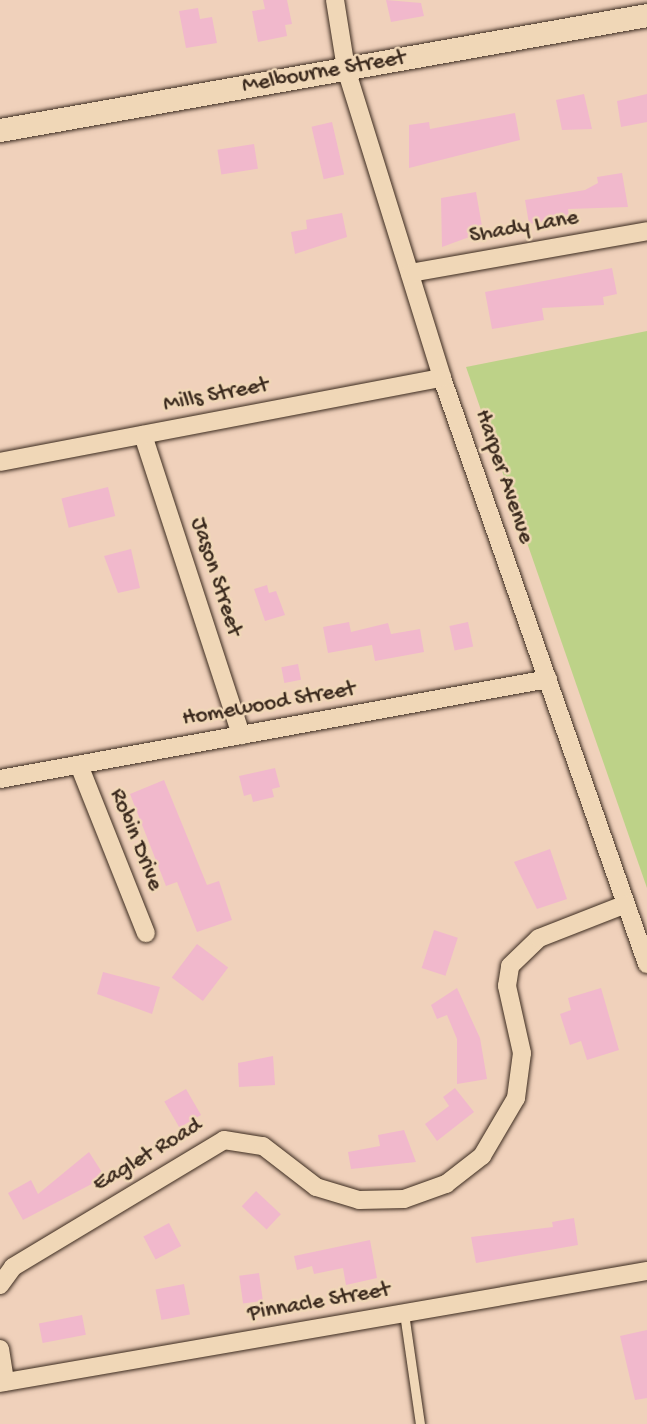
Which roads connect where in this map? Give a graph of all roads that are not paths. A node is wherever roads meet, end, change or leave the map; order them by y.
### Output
1 (335, 0) edge
2 (647, 15) edge
3 (346, 69) junction
4 (0, 130) edge
5 (647, 231) edge
6 (410, 274) junction
7 (442, 378) junction
8 (143, 435) junction
9 (0, 462) edge
10 (548, 679) junction
11 (241, 735) junction
12 (79, 765) junction
13 (0, 779) edge
14 (626, 904) junction
15 (146, 933) dead end
16 (647, 964) edge
17 (647, 1272) edge
18 (0, 1284) edge
19 (404, 1313) junction
20 (0, 1349) edge
21 (2, 1383) edge
22 (420, 1424) edge

1 - 3 street, Harper Avenue
2 - 3 street, Melbourne Street
3 - 4 street, Melbourne Street
3 - 6 street, Harper Avenue
5 - 6 street, Shady Lane
6 - 7 street, Harper Avenue
7 - 8 street, Mills Street
7 - 10 street, Harper Avenue
8 - 9 street, Mills Street
8 - 11 street, Jason Street
10 - 11 street, Homewood Street
10 - 14 street, Harper Avenue
11 - 12 street, Homewood Street
12 - 13 street, Homewood Street
12 - 15 street, Robin Drive
14 - 16 street, Harper Avenue
14 - 18 street, Eaglet Road
17 - 19 street, Pinnacle Street
19 - 21 street, Pinnacle Street
19 - 22 lane
20 - 21 street

